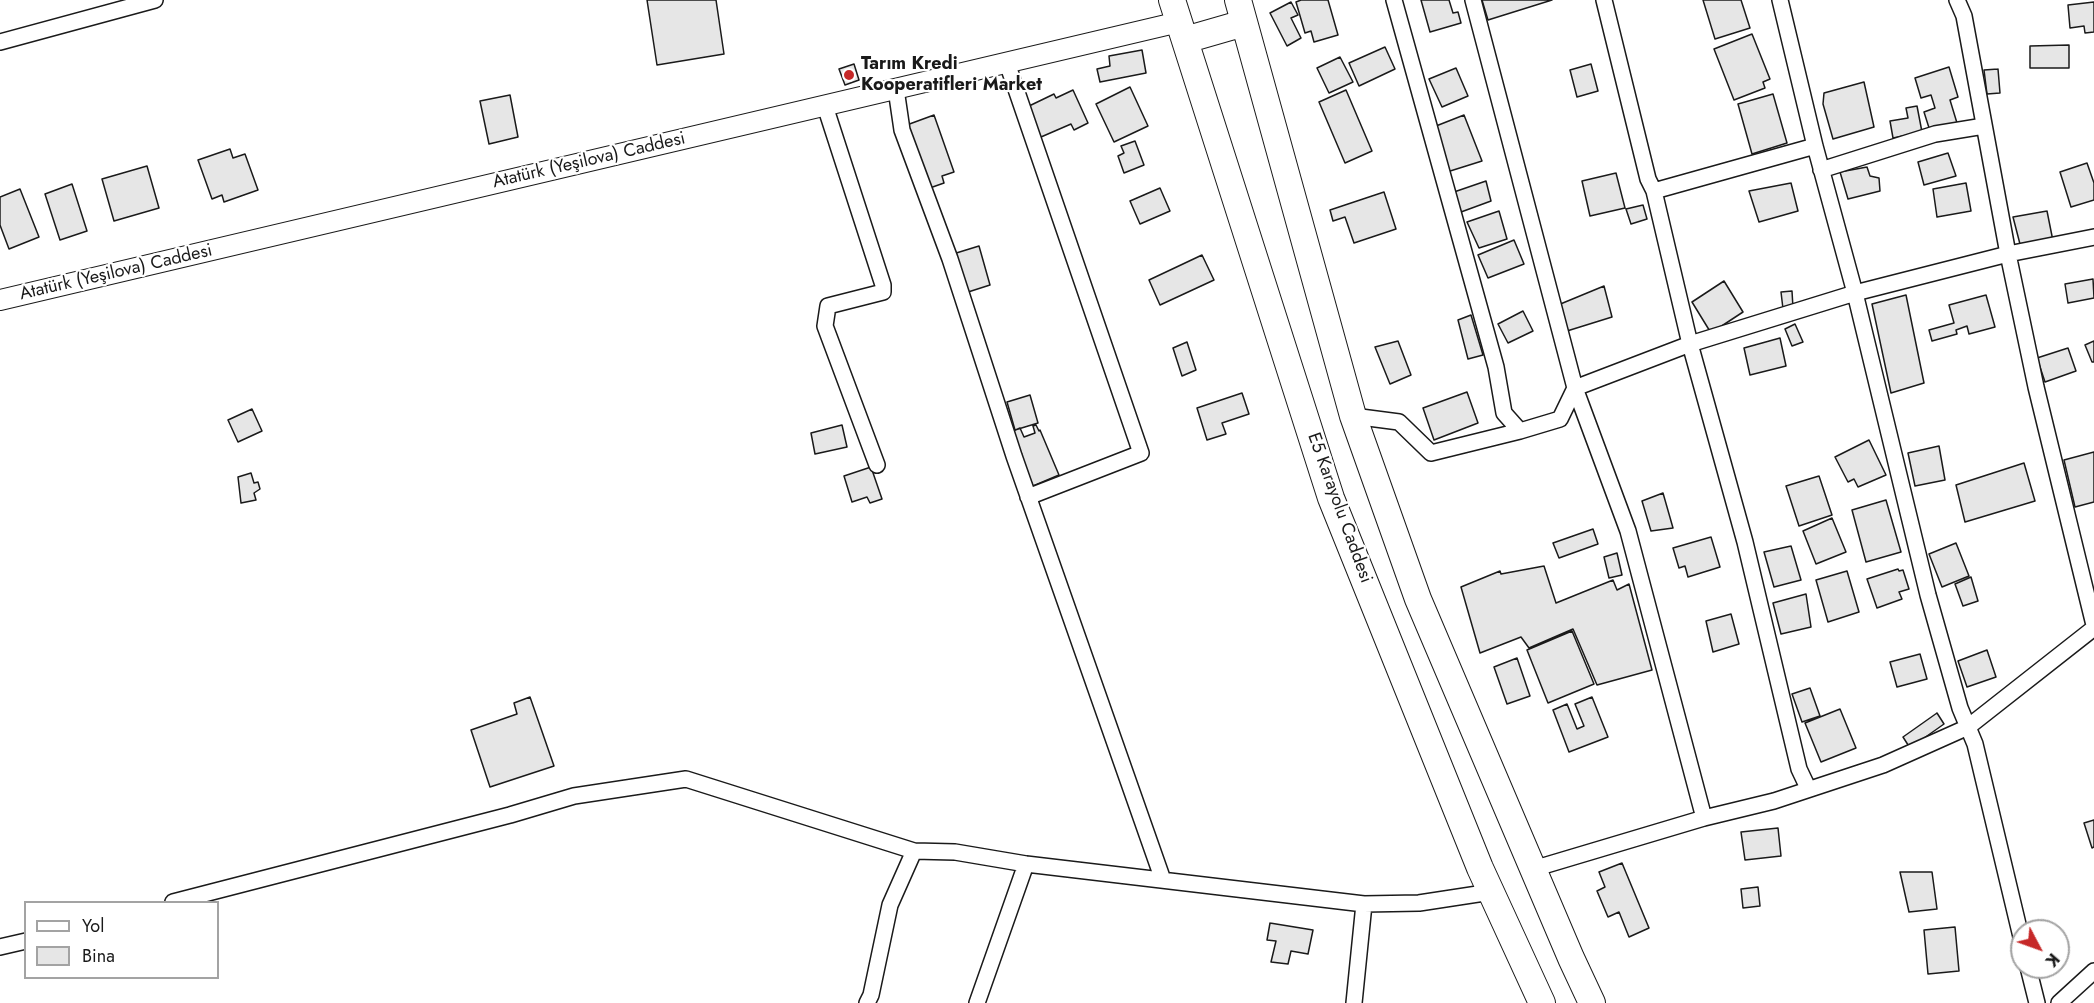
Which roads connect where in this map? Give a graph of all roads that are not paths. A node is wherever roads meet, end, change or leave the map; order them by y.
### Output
1 (155, 0) edge
2 (1394, 0) edge
3 (1473, 0) edge
4 (1604, 0) edge
5 (1779, 0) edge
6 (1957, 0) edge
7 (1241, 11) edge
8 (1178, 21) edge
9 (0, 42) edge
10 (1007, 63) junction
11 (896, 89) junction
12 (825, 106) junction
13 (1984, 126) junction
14 (1815, 146) junction
15 (1821, 170) junction
16 (1654, 191) junction
17 (2094, 237) edge
18 (2008, 254) junction
19 (1855, 293) junction
20 (0, 300) edge
21 (1690, 344) junction
22 (1575, 388) junction
23 (1353, 416) junction
24 (1520, 431) junction
25 (877, 465) dead end
26 (1028, 497) junction
27 (2094, 627) edge
28 (1968, 727) junction
29 (1808, 788) junction
30 (1704, 818) junction
31 (914, 851) junction
32 (1026, 864) junction
33 (1533, 869) junction
34 (1164, 880) junction
35 (1491, 892) junction
36 (181, 901) edge
37 (1364, 904) junction
38 (2017, 919) edge
39 (24, 941) edge
40 (0, 947) edge
41 (2094, 971) edge
42 (2031, 979) edge
43 (867, 1003) edge
44 (977, 1003) edge
45 (1354, 1003) edge
46 (1542, 1003) edge
47 (1592, 1003) edge
48 (2037, 1003) edge
49 (2059, 1003) edge

1 - 9 street
2 - 24 street
3 - 22 street
4 - 16 street
5 - 14 street
6 - 13 street
7 - 8 highway
7 - 23 highway
8 - 10 street, Atatürk (Yeşilova) Caddesi
8 - 35 highway, E5 Karayolu Caddesi
10 - 11 street, Atatürk (Yeşilova) Caddesi
10 - 26 street
11 - 12 street, Atatürk (Yeşilova) Caddesi
11 - 26 street
12 - 20 street, Atatürk (Yeşilova) Caddesi
12 - 25 street
13 - 15 street
13 - 18 street
14 - 15 street
14 - 16 street
15 - 19 street
16 - 21 street
17 - 18 street
18 - 19 street
18 - 27 street
19 - 21 street
19 - 28 street
21 - 22 street
21 - 29 street
22 - 24 street
22 - 30 street
23 - 24 street
23 - 33 highway
26 - 34 street
27 - 28 street
28 - 29 street
28 - 38 street
29 - 30 street
30 - 33 street
31 - 32 street
31 - 36 street
31 - 43 street
32 - 34 street
32 - 44 street
33 - 47 highway
34 - 37 street
35 - 37 street
35 - 46 highway, E5 Karayolu Caddesi
37 - 45 street
39 - 40 street
41 - 49 street
42 - 48 street

